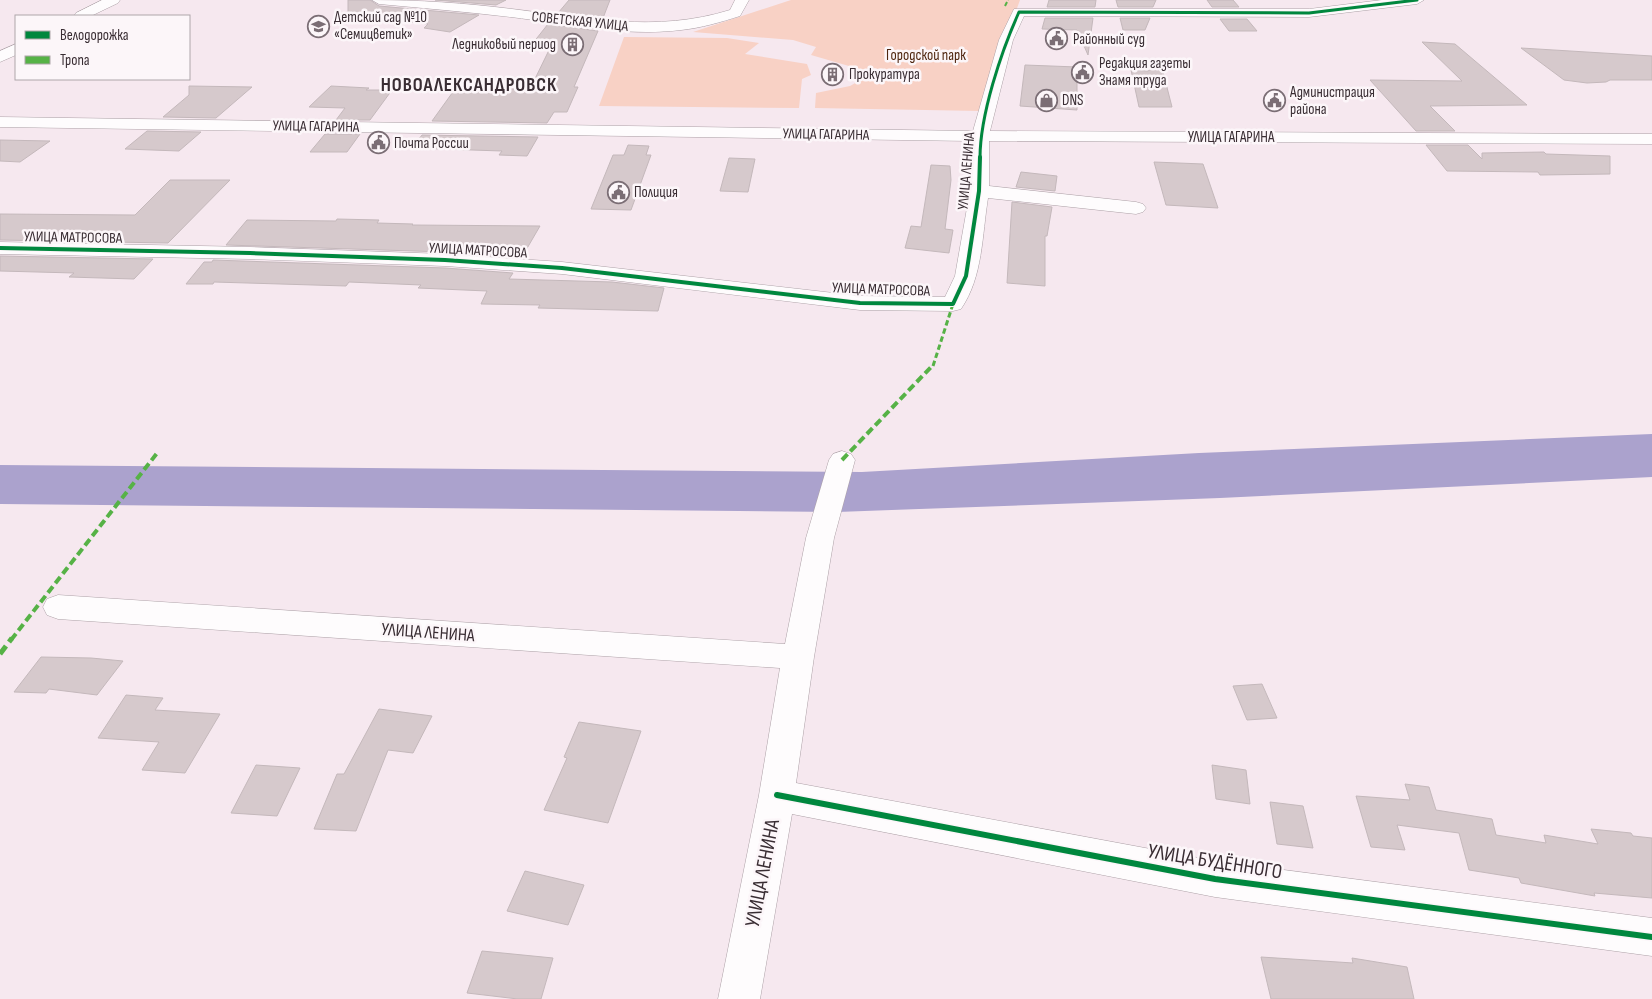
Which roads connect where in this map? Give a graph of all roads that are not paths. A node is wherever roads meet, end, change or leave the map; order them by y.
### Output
1 (113, 0) edge
2 (379, 0) edge
3 (742, 0) edge
4 (1409, 0) edge
5 (500, 6) edge
6 (1010, 6) edge
7 (83, 15) edge
8 (15, 50) edge
9 (0, 58) edge
10 (0, 122) edge
11 (980, 136) junction
12 (1652, 139) edge
13 (979, 191) junction
14 (1136, 208) dead end
15 (0, 248) edge
16 (953, 304) joint
17 (842, 460) dead end
18 (58, 607) dead end
19 (798, 657) junction
20 (777, 795) junction
21 (1652, 937) edge
22 (739, 999) edge

1 - 7 street
2 - 5 street, СОВЕТСКАЯ УЛИЦА
3 - 5 street, СОВЕТСКАЯ УЛИЦА
4 - 6 street
6 - 11 street, УЛИЦА ЛЕНИНА
8 - 9 street
10 - 11 street, УЛИЦА ГАГАРИНА
11 - 12 street, УЛИЦА ГАГАРИНА
11 - 13 street, УЛИЦА ЛЕНИНА
13 - 14 street, УЛИЦА ЛЕНИНА
13 - 16 street, УЛИЦА ЛЕНИНА
15 - 16 street, УЛИЦА МАТРОСОВА
17 - 19 street, УЛИЦА ЛЕНИНА
18 - 19 street, УЛИЦА ЛЕНИНА
19 - 20 street, УЛИЦА ЛЕНИНА
20 - 21 street, УЛИЦА БУДЁННОГО
20 - 22 street, УЛИЦА ЛЕНИНА

